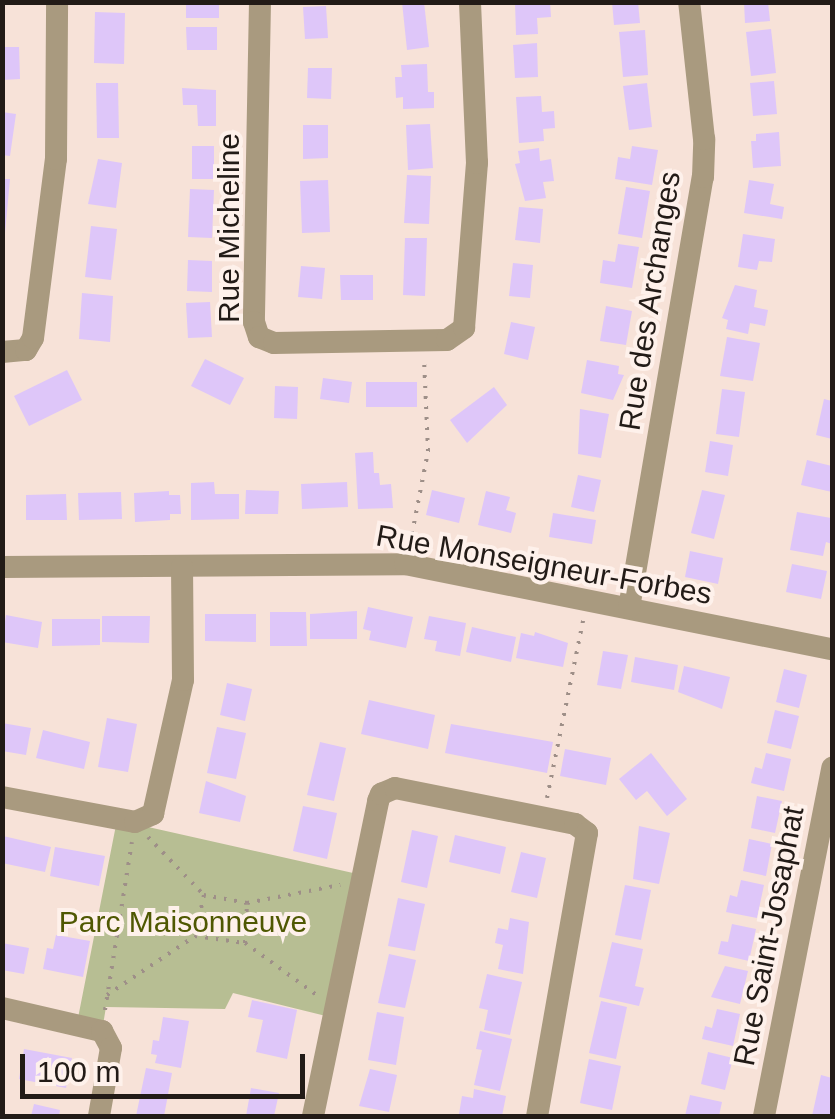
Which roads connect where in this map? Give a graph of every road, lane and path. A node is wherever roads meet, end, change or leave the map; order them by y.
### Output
1 (56, 2) edge
2 (260, 2) edge
3 (470, 2) edge
4 (690, 2) edge
5 (423, 340) junction
6 (2, 352) edge
7 (406, 564) junction
8 (2, 567) edge
9 (182, 567) junction
10 (588, 600) junction
11 (629, 608) junction
12 (832, 648) edge
13 (832, 768) edge
14 (2, 797) edge
15 (544, 818) junction
16 (135, 822) junction
17 (361, 880) junction
18 (204, 895) junction
19 (247, 903) junction
20 (195, 936) junction
21 (245, 943) junction
22 (108, 995) junction
23 (2, 1008) edge
24 (336, 1008) junction
25 (102, 1031) junction
26 (100, 1116) edge
27 (313, 1116) edge
28 (537, 1116) edge
29 (764, 1116) edge

1 - 6 street
2 - 5 street, Rue Micheline
3 - 5 street, Rue Micheline
4 - 11 street, Rue des Archanges
5 - 7 path
7 - 9 street, Rue Monseigneur-Forbes
7 - 10 street, Rue Monseigneur-Forbes
8 - 9 street, Rue Monseigneur-Forbes
9 - 16 street
10 - 11 street, Rue Monseigneur-Forbes
10 - 15 path
11 - 12 street, Rue Monseigneur-Forbes
13 - 29 street, Rue Saint-Josaphat
14 - 16 street
15 - 17 street
15 - 28 street
16 - 18 path
16 - 22 path
17 - 19 path
17 - 24 street
18 - 19 path
18 - 20 path
19 - 21 path
20 - 21 path
20 - 22 path
21 - 24 path
22 - 25 path
23 - 25 street
24 - 27 street
25 - 26 street

